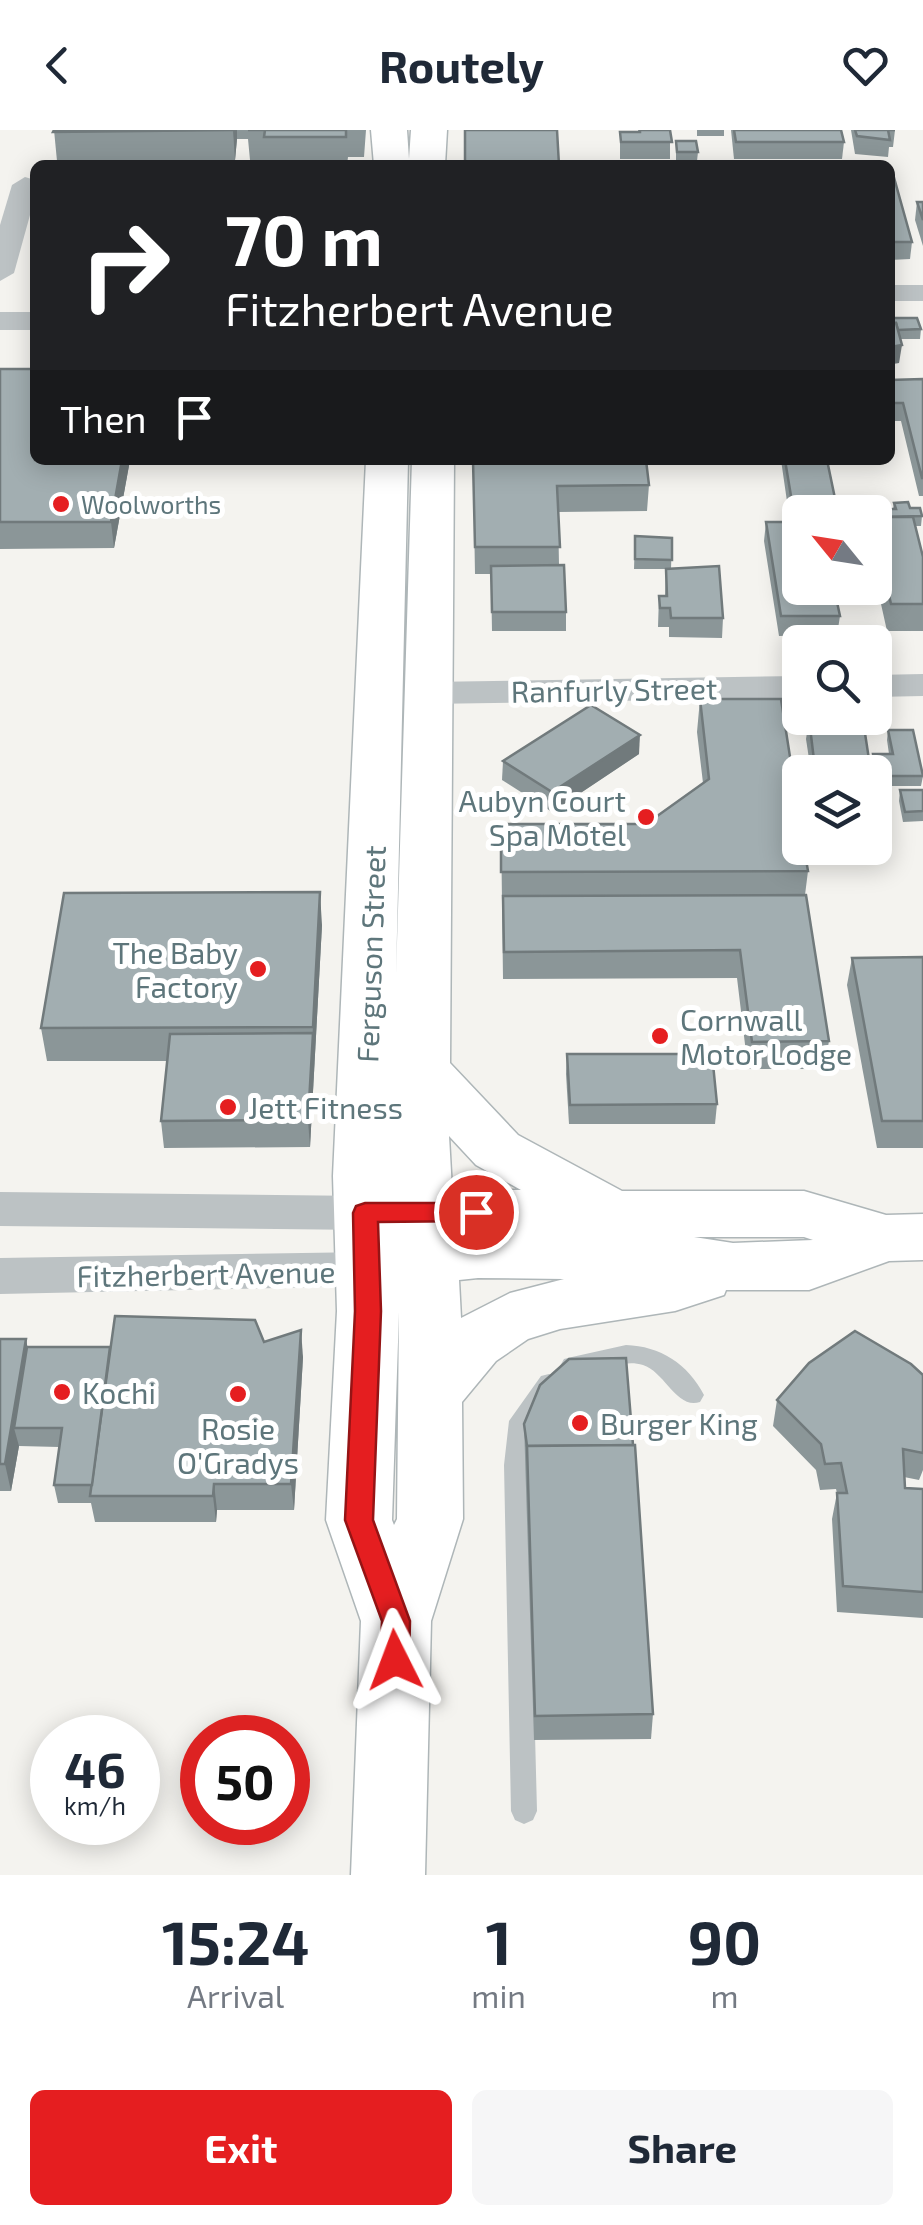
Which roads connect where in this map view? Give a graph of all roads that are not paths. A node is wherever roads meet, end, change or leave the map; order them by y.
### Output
1 (390, 130) edge
2 (429, 130) edge
3 (392, 160) edge
4 (426, 160) edge
5 (20, 185) edge
6 (0, 273) edge
7 (923, 293) edge
8 (895, 294) edge
9 (0, 321) edge
10 (30, 321) edge
11 (386, 465) edge
12 (433, 465) edge
13 (892, 686) edge
14 (923, 686) edge
15 (782, 687) edge
16 (428, 693) junction
17 (422, 1068) junction
18 (0, 1209) edge
19 (612, 1213) junction
20 (904, 1238) edge
21 (395, 1239) junction
22 (733, 1267) junction
23 (0, 1276) edge
24 (430, 1395) junction
25 (692, 1395) dead end
26 (396, 1621) junction
27 (524, 1811) dead end
28 (388, 1875) edge

1 - 3 main road
2 - 4 main road
5 - 6 street
7 - 8 street
9 - 10 street
11 - 21 main road, Ferguson Street
12 - 16 main road, Ferguson Street
13 - 14 street
15 - 16 street, Ranfurly Street
16 - 17 main road, Ferguson Street
17 - 19 main road
17 - 21 main road, Ferguson Street
18 - 21 street, Fitzherbert Avenue
19 - 20 main road, Fitzherbert Avenue
19 - 21 main road, Fitzherbert Avenue
20 - 22 main road, Fitzherbert Avenue
21 - 22 main road, Fitzherbert Avenue
21 - 23 street, Fitzherbert Avenue
21 - 24 main road, Ferguson Street
21 - 26 main road, Ferguson Street
22 - 24 main road
24 - 26 main road, Ferguson Street
25 - 27 lane
26 - 28 main road, Ferguson Street

